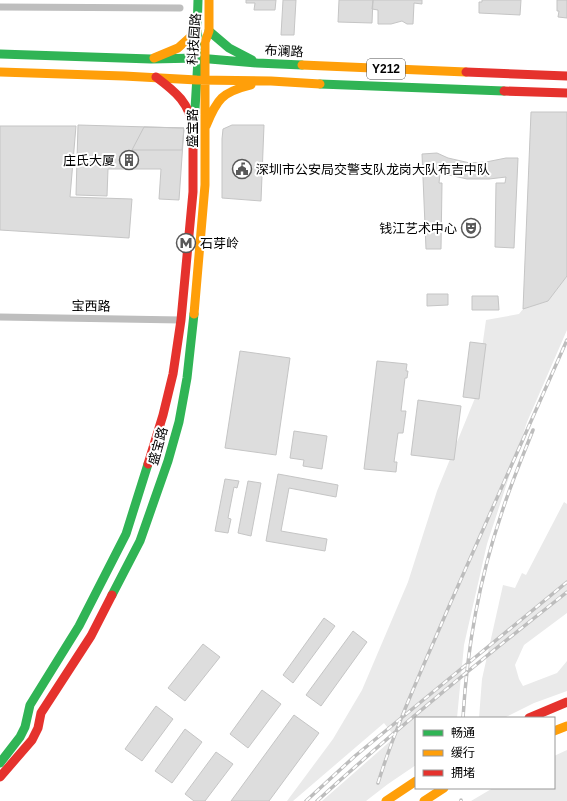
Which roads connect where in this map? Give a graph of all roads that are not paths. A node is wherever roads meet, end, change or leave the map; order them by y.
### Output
1 (198, 0) edge
2 (209, 0) edge
3 (0, 7) edge
4 (180, 8) dead end
5 (198, 31) junction
6 (209, 31) junction
7 (0, 54) edge
8 (201, 58) junction
9 (151, 59) junction
10 (253, 62) junction
11 (0, 72) edge
12 (567, 76) edge
13 (156, 77) junction
14 (201, 79) junction
15 (246, 80) junction
16 (271, 81) junction
17 (567, 94) edge
18 (206, 126) junction
19 (193, 129) junction
20 (0, 317) edge
21 (181, 320) junction
22 (567, 702) edge
23 (531, 717) edge
24 (567, 726) edge
25 (555, 731) edge
26 (0, 763) edge
27 (0, 777) edge
28 (415, 782) edge
29 (442, 789) edge
30 (386, 801) edge
31 (424, 801) edge

1 - 5 main road, 科技园路
2 - 6 main road, 科技园路
3 - 4 street
5 - 8 main road, 科技园路
5 - 9 main road
6 - 8 main road, 科技园路
6 - 10 main road
7 - 9 main road, 布澜路 / Y212
8 - 9 main road, 布澜路 / Y212
8 - 10 main road, 布澜路 / Y212
8 - 14 main road, 科技园路
10 - 12 main road, 布澜路 / Y212
10 - 15 main road
11 - 13 main road, Y212
13 - 14 main road, Y212
13 - 19 main road
14 - 15 main road, Y212
14 - 18 main road, 盛宝路
14 - 19 main road, 盛宝路
15 - 16 main road, Y212
16 - 17 main road, Y212
16 - 18 main road
18 - 27 main road, 盛宝路
19 - 21 main road, 盛宝路
20 - 21 street, 宝西路
21 - 26 main road, 盛宝路
22 - 23 main road
24 - 25 main road
28 - 30 main road
29 - 31 main road

